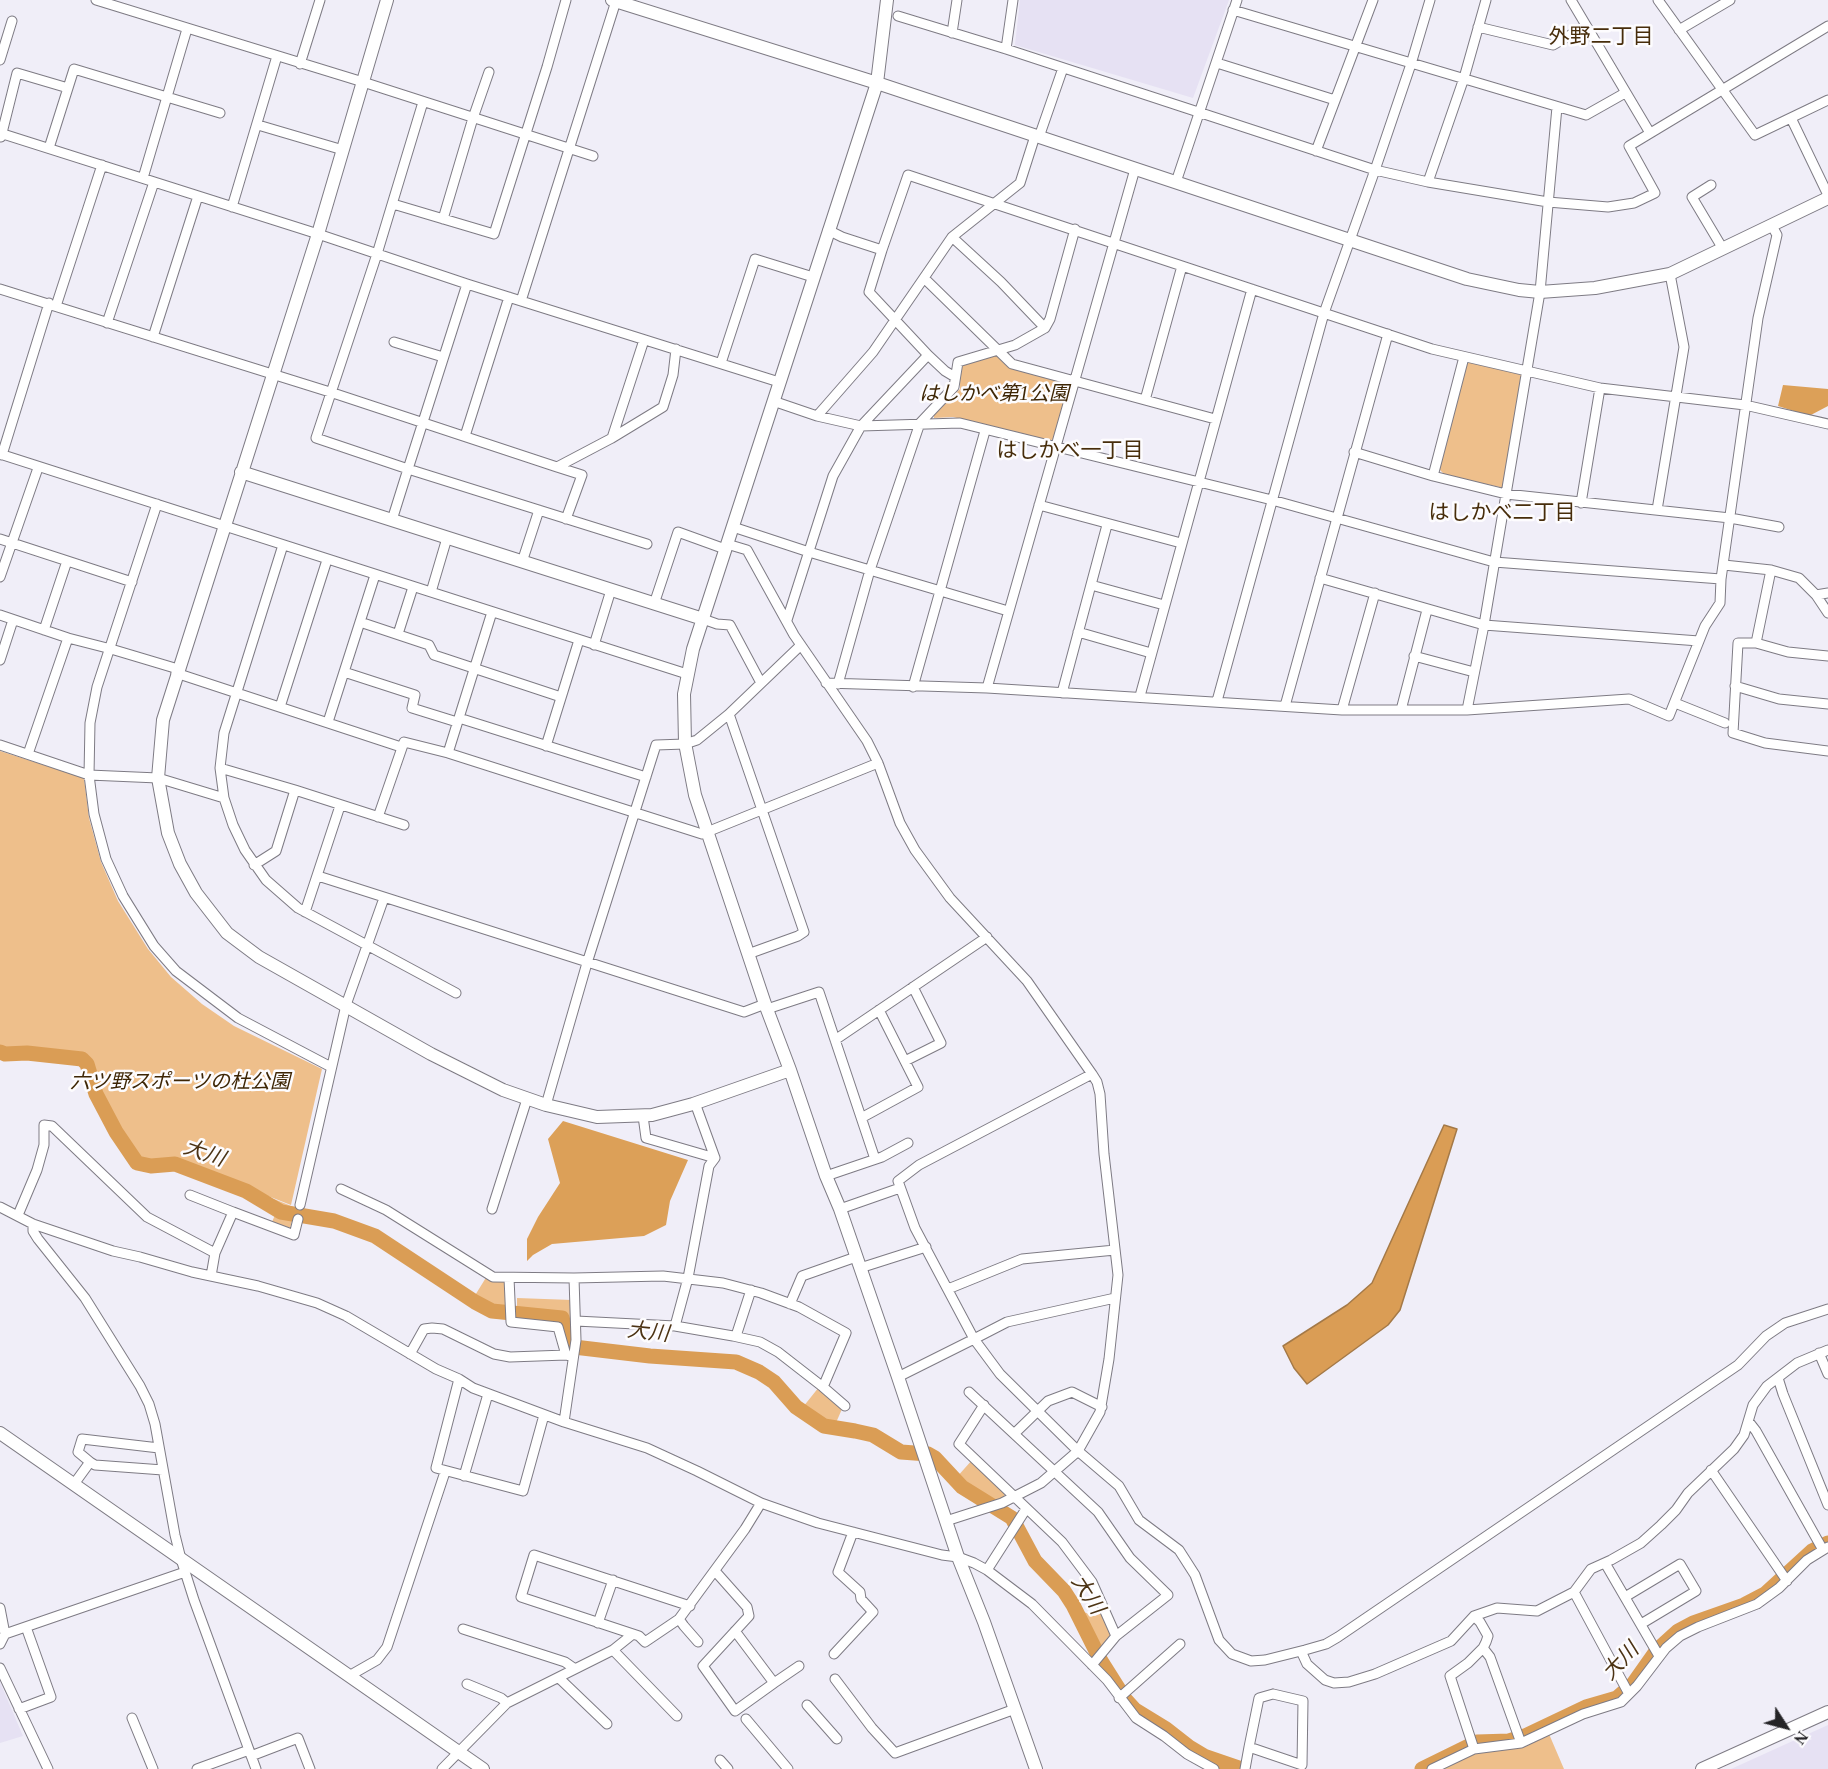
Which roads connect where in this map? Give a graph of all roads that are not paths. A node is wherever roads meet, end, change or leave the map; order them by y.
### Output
1 (96, 0) edge
2 (320, 0) edge
3 (387, 0) edge
4 (566, 0) edge
5 (887, 0) edge
6 (957, 0) edge
7 (1012, 0) edge
8 (1237, 0) edge
9 (1373, 0) edge
10 (1430, 0) edge
11 (1486, 0) edge
12 (1571, 0) edge
13 (1658, 0) edge
14 (1730, 0) edge
15 (614, 1) edge
16 (1233, 10) junction
17 (898, 16) dead end
18 (12, 21) dead end
19 (1586, 26) junction
20 (1828, 26) edge
21 (1478, 27) junction
22 (187, 28) junction
23 (1679, 30) junction
24 (952, 33) junction
25 (1356, 47) junction
26 (1006, 49) junction
27 (278, 56) junction
28 (0, 60) edge
29 (1217, 63) junction
30 (1411, 63) junction
31 (300, 64) junction
32 (1063, 68) junction
33 (489, 72) dead end
34 (1464, 78) junction
35 (363, 82) junction
36 (878, 83) junction
37 (68, 88) junction
38 (1722, 90) junction
39 (1625, 93) junction
40 (165, 98) junction
41 (1335, 100) junction
42 (1828, 100) edge
43 (423, 102) junction
44 (1557, 107) junction
45 (220, 113) dead end
46 (1199, 113) junction
47 (473, 118) junction
48 (1791, 118) junction
49 (258, 125) junction
50 (1650, 133) junction
51 (525, 134) junction
52 (1, 135) edge
53 (1037, 136) junction
54 (49, 148) junction
55 (569, 148) junction
56 (343, 150) junction
57 (1316, 151) junction
58 (593, 156) dead end
59 (102, 165) junction
60 (1135, 169) junction
61 (1375, 170) junction
62 (142, 178) junction
63 (154, 182) junction
64 (1176, 182) junction
65 (1428, 182) junction
66 (1711, 185) dead end
67 (198, 196) junction
68 (1828, 196) edge
69 (1548, 202) junction
70 (993, 203) junction
71 (393, 204) junction
72 (232, 207) junction
73 (443, 219) junction
74 (1772, 226) junction
75 (1075, 229) junction
76 (828, 230) junction
77 (318, 234) junction
78 (952, 237) junction
79 (1350, 239) junction
80 (1115, 243) junction
81 (1723, 249) junction
82 (882, 250) junction
83 (377, 254) junction
84 (1182, 266) junction
85 (1670, 274) junction
86 (813, 277) junction
87 (924, 278) junction
88 (467, 284) junction
89 (1252, 289) junction
90 (1540, 292) junction
91 (1, 293) edge
92 (509, 297) junction
93 (521, 301) junction
94 (53, 304) junction
95 (1324, 313) junction
96 (894, 321) junction
97 (107, 323) junction
98 (1045, 328) junction
99 (1388, 334) junction
100 (153, 337) junction
101 (644, 340) junction
102 (394, 342) dead end
103 (676, 349) junction
104 (996, 350) junction
105 (928, 355) junction
106 (443, 357) junction
107 (1464, 357) junction
108 (721, 363) junction
109 (1526, 372) junction
110 (273, 375) junction
111 (955, 377) junction
112 (1074, 381) junction
113 (779, 382) junction
114 (1600, 388) junction
115 (333, 393) junction
116 (1676, 395) junction
117 (1145, 400) junction
118 (773, 401) junction
119 (1745, 405) junction
120 (817, 416) junction
121 (1215, 419) junction
122 (422, 422) junction
123 (920, 423) junction
124 (1828, 424) edge
125 (861, 426) junction
126 (985, 431) junction
127 (465, 436) junction
128 (612, 438) junction
129 (1056, 447) junction
130 (1354, 452) junction
131 (1, 455) edge
132 (557, 466) junction
133 (38, 468) junction
134 (408, 469) junction
135 (241, 472) junction
136 (1433, 477) junction
137 (1198, 481) junction
138 (1506, 494) junction
139 (1272, 500) junction
140 (1581, 503) junction
141 (157, 504) junction
142 (1039, 505) junction
143 (539, 510) junction
144 (1657, 510) junction
145 (1337, 517) junction
146 (1730, 518) junction
147 (566, 519) junction
148 (392, 520) junction
149 (223, 525) junction
150 (1107, 525) junction
151 (733, 527) junction
152 (1779, 527) dead end
153 (447, 538) junction
154 (0, 539) edge
155 (12, 543) junction
156 (1181, 543) junction
157 (647, 544) dead end
158 (283, 545) junction
159 (726, 547) junction
160 (809, 552) junction
161 (327, 560) junction
162 (67, 561) junction
163 (522, 562) junction
164 (1494, 562) junction
165 (1724, 565) junction
166 (870, 570) junction
167 (1771, 570) junction
168 (375, 575) junction
169 (0, 577) edge
170 (1320, 578) junction
171 (1721, 579) junction
172 (132, 582) junction
173 (1091, 585) junction
174 (413, 587) junction
175 (611, 590) junction
176 (940, 590) junction
177 (431, 592) junction
178 (1375, 593) junction
179 (1828, 593) edge
180 (1816, 595) junction
181 (654, 603) junction
182 (1164, 605) junction
183 (1427, 610) junction
184 (1008, 611) junction
185 (492, 612) junction
186 (1828, 613) edge
187 (0, 615) edge
188 (703, 619) junction
189 (14, 620) junction
190 (787, 620) junction
191 (360, 622) junction
192 (1484, 625) junction
193 (44, 630) junction
194 (1078, 632) junction
195 (398, 634) junction
196 (68, 638) junction
197 (579, 640) junction
198 (1699, 641) junction
199 (1756, 643) junction
200 (594, 645) junction
201 (801, 645) junction
202 (111, 649) junction
203 (1151, 653) junction
204 (1414, 656) junction
205 (1828, 656) edge
206 (0, 660) edge
207 (475, 669) junction
208 (177, 671) junction
209 (344, 672) junction
210 (1474, 672) junction
211 (687, 674) junction
212 (761, 683) junction
213 (826, 683) junction
214 (838, 684) junction
215 (1735, 686) junction
216 (913, 687) junction
217 (987, 688) junction
218 (237, 693) junction
219 (1062, 693) junction
220 (1140, 696) junction
221 (561, 697) junction
222 (1217, 701) junction
223 (1675, 703) junction
224 (1828, 704) edge
225 (1285, 706) junction
226 (280, 707) junction
227 (1342, 710) junction
228 (1401, 710) junction
229 (1467, 710) junction
230 (729, 714) junction
231 (458, 720) junction
232 (328, 722) junction
233 (1725, 723) dead end
234 (685, 744) junction
235 (0, 745) edge
236 (546, 746) junction
237 (401, 747) junction
238 (1828, 752) edge
239 (448, 753) junction
240 (28, 754) junction
241 (878, 764) junction
242 (220, 768) junction
243 (89, 775) junction
244 (645, 777) junction
245 (158, 778) junction
246 (295, 790) junction
247 (224, 798) junction
248 (340, 806) junction
249 (762, 810) junction
250 (634, 813) junction
251 (378, 817) junction
252 (404, 825) dead end
253 (707, 832) junction
254 (254, 865) junction
255 (318, 876) junction
256 (384, 898) junction
257 (305, 912) junction
258 (987, 937) junction
259 (366, 946) junction
260 (748, 954) junction
261 (587, 963) junction
262 (913, 987) junction
263 (456, 993) dead end
264 (346, 1005) junction
265 (766, 1006) junction
266 (879, 1010) junction
267 (835, 1040) junction
268 (905, 1061) junction
269 (331, 1067) junction
270 (790, 1070) junction
271 (1092, 1074) junction
272 (527, 1099) junction
273 (695, 1103) junction
274 (546, 1105) junction
275 (644, 1116) junction
276 (862, 1117) junction
277 (908, 1143) dead end
278 (715, 1158) junction
279 (876, 1159) junction
280 (826, 1176) junction
281 (900, 1188) junction
282 (341, 1189) dead end
283 (190, 1195) dead end
284 (300, 1205) dead end
285 (0, 1207) edge
286 (492, 1209) dead end
287 (840, 1209) junction
288 (232, 1212) junction
289 (18, 1215) junction
290 (298, 1219) dead end
291 (33, 1224) junction
292 (926, 1247) junction
293 (1115, 1250) junction
294 (215, 1253) junction
295 (858, 1263) junction
296 (211, 1276) junction
297 (509, 1278) junction
298 (574, 1278) junction
299 (688, 1278) junction
300 (948, 1289) junction
301 (751, 1290) junction
302 (1115, 1298) junction
303 (790, 1304) junction
304 (1828, 1309) edge
305 (576, 1321) junction
306 (675, 1326) junction
307 (736, 1336) junction
308 (974, 1339) junction
309 (1824, 1351) edge
310 (410, 1353) junction
311 (570, 1356) junction
312 (1828, 1374) edge
313 (898, 1377) junction
314 (1778, 1378) junction
315 (459, 1379) junction
316 (823, 1387) junction
317 (969, 1392) dead end
318 (488, 1394) junction
319 (845, 1406) dead end
320 (984, 1406) junction
321 (1102, 1407) junction
322 (1037, 1411) junction
323 (544, 1415) junction
324 (564, 1422) junction
325 (1749, 1422) junction
326 (0, 1433) edge
327 (1015, 1433) junction
328 (159, 1448) junction
329 (1078, 1451) junction
330 (90, 1462) junction
331 (163, 1470) junction
332 (1711, 1470) junction
333 (445, 1472) junction
334 (1055, 1472) junction
335 (464, 1476) junction
336 (74, 1484) junction
337 (1015, 1497) junction
338 (761, 1503) junction
339 (1828, 1505) edge
340 (1024, 1512) junction
341 (946, 1521) junction
342 (854, 1532) junction
343 (1823, 1547) edge
344 (958, 1557) junction
345 (181, 1559) junction
346 (1605, 1563) junction
347 (987, 1570) junction
348 (715, 1571) junction
349 (185, 1572) junction
350 (1785, 1578) junction
351 (613, 1580) junction
352 (1574, 1592) junction
353 (1625, 1597) junction
354 (690, 1606) junction
355 (0, 1608) edge
356 (1474, 1616) junction
357 (679, 1618) junction
358 (598, 1623) junction
359 (1641, 1624) junction
360 (26, 1627) junction
361 (463, 1629) dead end
362 (735, 1631) junction
363 (5, 1634) junction
364 (633, 1634) junction
365 (1116, 1636) junction
366 (698, 1642) dead end
367 (0, 1644) edge
368 (1180, 1644) dead end
369 (1483, 1648) junction
370 (613, 1650) junction
371 (1301, 1651) junction
372 (834, 1654) dead end
373 (1659, 1656) junction
374 (1096, 1659) junction
375 (799, 1666) dead end
376 (0, 1668) edge
377 (575, 1669) junction
378 (349, 1676) junction
379 (559, 1678) junction
380 (835, 1679) dead end
381 (774, 1683) junction
382 (467, 1684) dead end
383 (1627, 1691) junction
384 (1119, 1698) junction
385 (507, 1703) junction
386 (807, 1705) dead end
387 (19, 1709) junction
388 (1015, 1709) junction
389 (1828, 1712) edge
390 (677, 1716) dead end
391 (132, 1718) dead end
392 (746, 1719) dead end
393 (607, 1724) dead end
394 (837, 1739) dead end
395 (1521, 1743) junction
396 (1472, 1745) junction
397 (1249, 1747) junction
398 (458, 1751) junction
399 (250, 1753) junction
400 (720, 1760) dead end
401 (1245, 1766) edge
402 (783, 1767) edge
403 (48, 1769) edge
404 (153, 1769) edge
405 (197, 1769) edge
406 (256, 1769) edge
407 (310, 1769) edge
408 (441, 1769) edge
409 (483, 1769) edge
410 (728, 1769) edge
411 (1036, 1769) edge
412 (1214, 1769) edge
413 (1432, 1769) edge
414 (1702, 1769) edge

1 - 22 street
2 - 31 street
3 - 35 street
4 - 51 street
5 - 36 street
6 - 24 street
7 - 26 street
8 - 16 street
9 - 25 street
10 - 30 street
11 - 21 street
12 - 19 street
13 - 23 street
14 - 23 street
15 - 36 street
15 - 55 street
16 - 25 street
16 - 29 street
17 - 24 street
18 - 28 street
19 - 21 street
19 - 39 street
20 - 38 street
21 - 34 street
22 - 27 street
22 - 40 street
23 - 38 street
24 - 26 street
25 - 30 street
25 - 41 street
26 - 32 street
27 - 31 street
27 - 49 street
29 - 41 street
29 - 46 street
30 - 34 street
30 - 61 street
31 - 35 street
32 - 46 street
32 - 53 street
33 - 47 street
34 - 44 street
34 - 65 street
35 - 43 street
35 - 56 street
36 - 53 street
36 - 76 street
37 - 40 street
37 - 52 street
37 - 54 street
38 - 48 street
38 - 50 street
39 - 44 street
39 - 50 street
40 - 45 street
40 - 62 street
41 - 57 street
42 - 48 street
43 - 47 street
43 - 71 street
44 - 69 street
46 - 57 street
46 - 64 street
47 - 51 street
47 - 73 street
48 - 68 street
49 - 56 street
49 - 72 street
50 - 69 street
51 - 55 street
51 - 73 street
52 - 54 street
53 - 60 street
53 - 70 street
54 - 59 street
55 - 58 street
55 - 93 street
56 - 77 street
57 - 61 street
59 - 62 street
59 - 94 street
60 - 64 street
60 - 80 street
61 - 65 street
61 - 79 street
62 - 63 street
63 - 67 street
63 - 97 street
64 - 79 street
65 - 69 street
66 - 81 street
67 - 72 street
67 - 100 street
68 - 74 street
69 - 90 street
70 - 75 street
70 - 78 street
70 - 82 street
71 - 73 street
71 - 83 street
72 - 77 street
74 - 81 street
74 - 119 street
75 - 80 street
75 - 98 street
76 - 82 street
76 - 86 street
77 - 83 street
77 - 110 street
78 - 87 street
78 - 98 street
79 - 90 street
79 - 95 street
80 - 84 street
80 - 112 street
81 - 85 street
82 - 96 street
83 - 88 street
83 - 115 street
84 - 89 street
84 - 117 street
85 - 90 street
85 - 116 street
86 - 108 street
86 - 113 street
87 - 96 street
87 - 104 street
88 - 92 street
88 - 106 street
89 - 95 street
89 - 121 street
90 - 109 street
91 - 94 street
92 - 93 street
92 - 127 street
93 - 101 street
94 - 97 street
94 - 131 street
95 - 99 street
95 - 139 street
96 - 105 street
96 - 120 street
97 - 100 street
98 - 104 street
99 - 107 street
99 - 130 street
100 - 110 street
101 - 103 street
101 - 128 street
102 - 106 street
103 - 108 street
103 - 128 street
104 - 111 street
104 - 112 street
105 - 111 street
105 - 125 street
106 - 122 street
107 - 109 street
107 - 136 street
108 - 113 street
109 - 114 street
109 - 138 street
110 - 115 street
110 - 135 street
111 - 123 street
112 - 117 street
112 - 129 street
113 - 118 street
114 - 116 street
114 - 140 street
115 - 122 street
115 - 134 street
116 - 119 street
116 - 144 street
117 - 121 street
118 - 120 street
118 - 151 street
119 - 124 street
119 - 146 street
120 - 125 street
121 - 137 street
122 - 127 street
122 - 134 street
123 - 125 street
123 - 126 street
123 - 166 street
125 - 160 street
126 - 129 street
126 - 176 street
127 - 132 street
128 - 132 street
129 - 137 street
129 - 142 street
130 - 136 street
130 - 145 street
131 - 133 street
132 - 147 street
133 - 141 street
133 - 155 street
134 - 143 street
134 - 148 street
135 - 148 street
135 - 149 street
136 - 138 street
137 - 139 street
137 - 156 street
138 - 140 street
138 - 164 street
139 - 145 street
139 - 222 street
140 - 144 street
141 - 149 street
141 - 172 street
142 - 150 street
142 - 184 street
143 - 147 street
143 - 163 street
144 - 146 street
145 - 164 street
145 - 170 street
146 - 152 street
146 - 165 street
147 - 157 street
148 - 153 street
149 - 158 street
149 - 208 street
150 - 156 street
150 - 173 street
151 - 159 street
151 - 160 street
153 - 163 street
153 - 177 street
154 - 155 street
155 - 162 street
155 - 169 street
156 - 182 street
158 - 161 street
158 - 218 street
159 - 181 street
159 - 188 street
159 - 190 street
160 - 166 street
160 - 190 street
161 - 168 street
161 - 226 street
162 - 172 street
162 - 193 street
163 - 175 street
164 - 171 street
164 - 192 street
165 - 167 street
165 - 171 street
166 - 176 street
166 - 214 street
167 - 180 street
167 - 199 street
168 - 174 street
168 - 191 street
170 - 178 street
170 - 225 street
171 - 198 street
172 - 202 street
173 - 182 street
173 - 194 street
174 - 177 street
174 - 195 street
175 - 181 street
175 - 200 street
176 - 184 street
176 - 216 street
177 - 185 street
178 - 183 street
178 - 227 street
179 - 180 street
180 - 186 street
181 - 188 street
182 - 203 street
183 - 192 street
183 - 204 street
184 - 217 street
185 - 197 street
185 - 207 street
187 - 189 street
188 - 211 street
188 - 212 street
189 - 193 street
189 - 206 street
190 - 201 street
191 - 195 street
191 - 209 street
192 - 198 street
192 - 210 street
193 - 196 street
194 - 203 street
194 - 219 street
195 - 207 street
196 - 202 street
196 - 240 street
197 - 200 street
197 - 221 street
198 - 223 street
199 - 205 street
199 - 215 street
200 - 211 street
201 - 212 street
201 - 213 street
202 - 208 street
202 - 243 street
203 - 220 street
204 - 210 street
204 - 228 street
207 - 221 street
207 - 231 street
208 - 218 street
208 - 245 street
209 - 231 street
209 - 232 street
210 - 229 street
211 - 234 street
212 - 230 street
213 - 214 street
213 - 241 street
214 - 216 street
215 - 224 street
215 - 238 street
216 - 217 street
217 - 219 street
218 - 226 street
218 - 242 street
219 - 220 street
220 - 222 street
221 - 236 street
222 - 225 street
223 - 229 street
223 - 233 street
225 - 227 street
226 - 232 street
227 - 228 street
228 - 229 street
230 - 234 street
230 - 249 street
231 - 236 street
231 - 239 street
232 - 237 street
234 - 244 street
234 - 253 street
235 - 240 street
236 - 244 street
237 - 239 street
237 - 251 street
239 - 250 street
240 - 243 street
241 - 249 street
241 - 258 street
242 - 246 street
242 - 247 street
243 - 245 street
243 - 269 street
244 - 250 street
245 - 247 street
245 - 264 street
246 - 248 street
246 - 254 street
247 - 254 street
248 - 251 street
248 - 255 street
249 - 253 street
249 - 260 street
250 - 253 street
250 - 261 street
251 - 252 street
253 - 260 street
254 - 257 street
255 - 256 street
255 - 257 street
256 - 259 street
256 - 261 street
257 - 259 street
258 - 262 street
258 - 271 street
259 - 263 street
259 - 264 street
260 - 265 street
261 - 265 street
261 - 274 street
262 - 266 street
262 - 268 street
264 - 269 street
264 - 272 street
265 - 267 street
265 - 270 street
266 - 267 street
266 - 268 street
267 - 276 street
268 - 276 street
269 - 284 street
270 - 273 street
270 - 280 street
271 - 281 street
271 - 293 street
272 - 274 street
272 - 286 street
273 - 275 street
273 - 278 street
274 - 275 street
275 - 278 street
276 - 279 street
277 - 279 street
278 - 299 street
279 - 280 street
280 - 287 street
281 - 287 street
281 - 292 street
282 - 297 street
283 - 288 street
285 - 289 street
287 - 295 street
288 - 290 street
288 - 294 street
289 - 291 street
289 - 294 street
291 - 296 street
291 - 328 street
292 - 295 street
292 - 300 street
293 - 300 street
293 - 302 street
294 - 296 street
295 - 303 street
295 - 313 street
296 - 310 street
297 - 298 street
297 - 311 street
298 - 299 street
298 - 305 street
299 - 301 street
299 - 306 street
300 - 308 street
301 - 303 street
301 - 307 street
302 - 308 street
302 - 321 street
303 - 316 street
304 - 371 street
305 - 306 street
305 - 311 street
306 - 307 street
307 - 316 street
308 - 313 street
308 - 322 street
309 - 312 street
309 - 314 street
310 - 311 street
310 - 315 street
311 - 324 street
313 - 341 street
314 - 325 street
314 - 339 street
315 - 318 street
315 - 333 street
316 - 319 street
317 - 320 street
318 - 323 street
318 - 335 street
320 - 327 street
320 - 337 street
321 - 322 street
321 - 329 street
322 - 327 street
322 - 329 street
323 - 324 street
323 - 335 street
324 - 338 street
325 - 332 street
325 - 343 street
326 - 336 street
327 - 334 street
328 - 330 street
328 - 331 street
329 - 334 street
329 - 371 street
330 - 331 street
330 - 336 street
331 - 345 street
332 - 346 street
332 - 350 street
333 - 335 street
333 - 378 street
334 - 337 street
334 - 365 street
336 - 345 street
337 - 340 street
337 - 341 street
338 - 342 street
338 - 348 street
340 - 347 street
340 - 365 street
341 - 344 street
342 - 344 street
342 - 372 street
343 - 350 street
344 - 347 street
344 - 388 street
345 - 349 street
345 - 378 street
346 - 352 street
346 - 353 street
347 - 374 street
348 - 354 street
348 - 362 street
349 - 360 street
349 - 399 street
350 - 373 street
351 - 354 street
351 - 358 street
351 - 358 street
352 - 356 street
352 - 383 street
353 - 359 street
353 - 359 street
354 - 357 street
355 - 363 street
356 - 369 street
356 - 371 street
357 - 364 street
357 - 366 street
358 - 364 street
359 - 373 street
360 - 363 street
360 - 387 street
361 - 377 street
362 - 381 street
362 - 381 street
363 - 367 street
364 - 370 street
365 - 374 street
368 - 384 street
369 - 395 street
369 - 396 street
370 - 377 street
370 - 390 street
373 - 383 street
374 - 384 street
375 - 381 street
376 - 387 street
377 - 379 street
378 - 398 street
379 - 385 street
379 - 393 street
380 - 388 street
382 - 385 street
383 - 395 street
384 - 412 street
385 - 398 street
386 - 394 street
387 - 403 street
388 - 411 street
389 - 414 street
391 - 404 street
392 - 402 street
395 - 396 street
396 - 413 street
397 - 397 street
397 - 401 street
398 - 408 street
398 - 409 street
399 - 405 street
399 - 406 street
399 - 407 street
400 - 410 street

